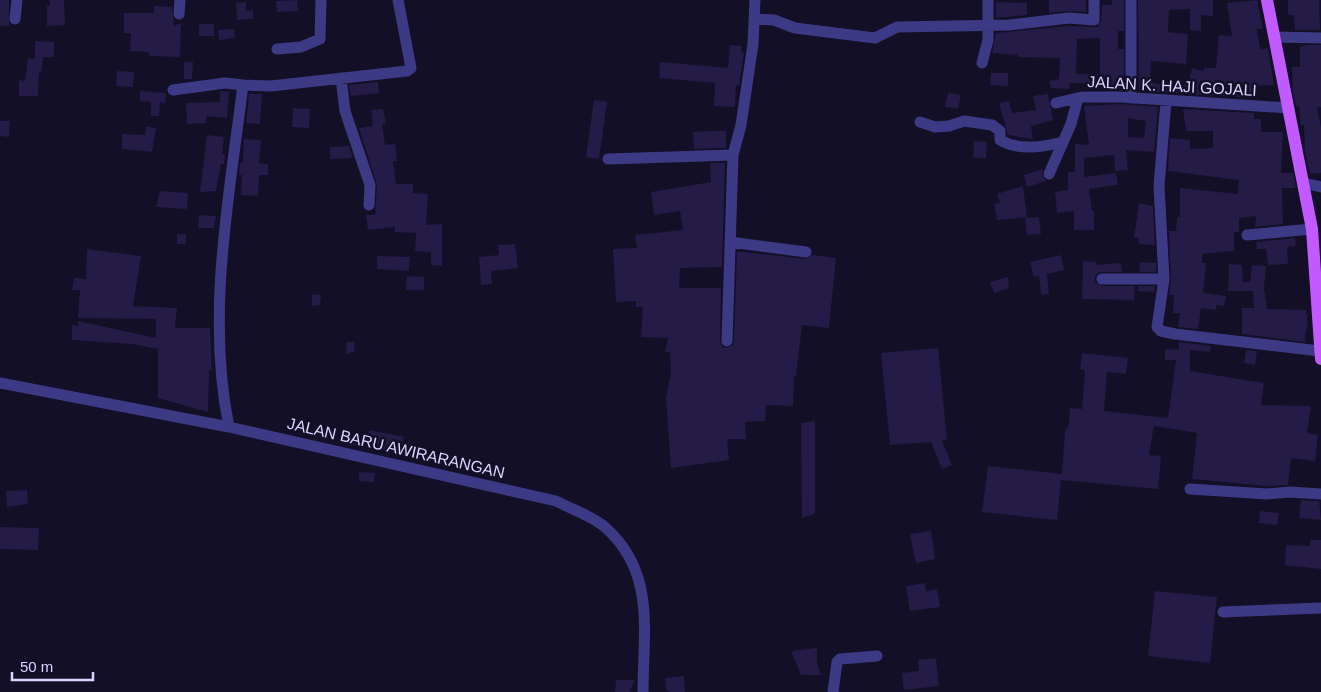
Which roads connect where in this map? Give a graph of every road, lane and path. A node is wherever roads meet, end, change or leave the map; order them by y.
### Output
1 (16, 0) edge
2 (180, 0) edge
3 (321, 0) edge
4 (398, 0) edge
5 (755, 0) edge
6 (988, 0) edge
7 (1094, 0) edge
8 (1131, 0) edge
9 (1267, 0) edge
10 (179, 14) dead end
11 (754, 18) junction
12 (15, 19) dead end
13 (988, 26) junction
14 (1275, 37) junction
15 (1321, 38) edge
16 (277, 49) dead end
17 (982, 63) dead end
18 (341, 78) junction
19 (243, 85) junction
20 (173, 90) dead end
21 (1082, 97) junction
22 (1131, 98) junction
23 (1166, 101) junction
24 (1056, 103) dead end
25 (1288, 108) junction
26 (920, 122) dead end
27 (1063, 142) junction
28 (733, 155) junction
29 (608, 158) dead end
30 (1049, 174) dead end
31 (1304, 183) junction
32 (1321, 187) edge
33 (369, 205) dead end
34 (1312, 229) junction
35 (1247, 235) dead end
36 (730, 242) junction
37 (806, 252) dead end
38 (1102, 279) dead end
39 (1164, 279) junction
40 (727, 341) dead end
41 (1320, 351) edge
42 (1321, 359) edge
43 (0, 383) edge
44 (229, 427) junction
45 (1190, 489) dead end
46 (1321, 494) edge
47 (1321, 608) edge
48 (1223, 612) dead end
49 (878, 656) dead end
50 (643, 692) edge
51 (833, 692) edge

1 - 12 street
2 - 10 street
3 - 16 street
4 - 18 street
5 - 11 street
6 - 13 street
7 - 13 street
8 - 22 street
9 - 14 main road
11 - 13 street
11 - 28 street
13 - 17 street
14 - 15 street
14 - 25 main road
18 - 19 street
18 - 33 street
19 - 20 street
19 - 44 street
21 - 22 street, JALAN K. HAJI GOJALI
21 - 24 street, JALAN K. HAJI GOJALI
21 - 27 street
22 - 23 street, JALAN K. HAJI GOJALI
23 - 25 street, JALAN K. HAJI GOJALI
23 - 39 street
25 - 31 main road
26 - 27 street
27 - 30 street
28 - 29 street
28 - 36 street
31 - 32 street
31 - 34 main road
34 - 35 street
34 - 41 main road
36 - 37 street
36 - 40 street
38 - 39 street
39 - 41 street
41 - 42 main road
43 - 44 street, JALAN BARU AWIRARANGAN
44 - 50 street, JALAN BARU AWIRARANGAN
45 - 46 street
47 - 48 street
49 - 51 street

